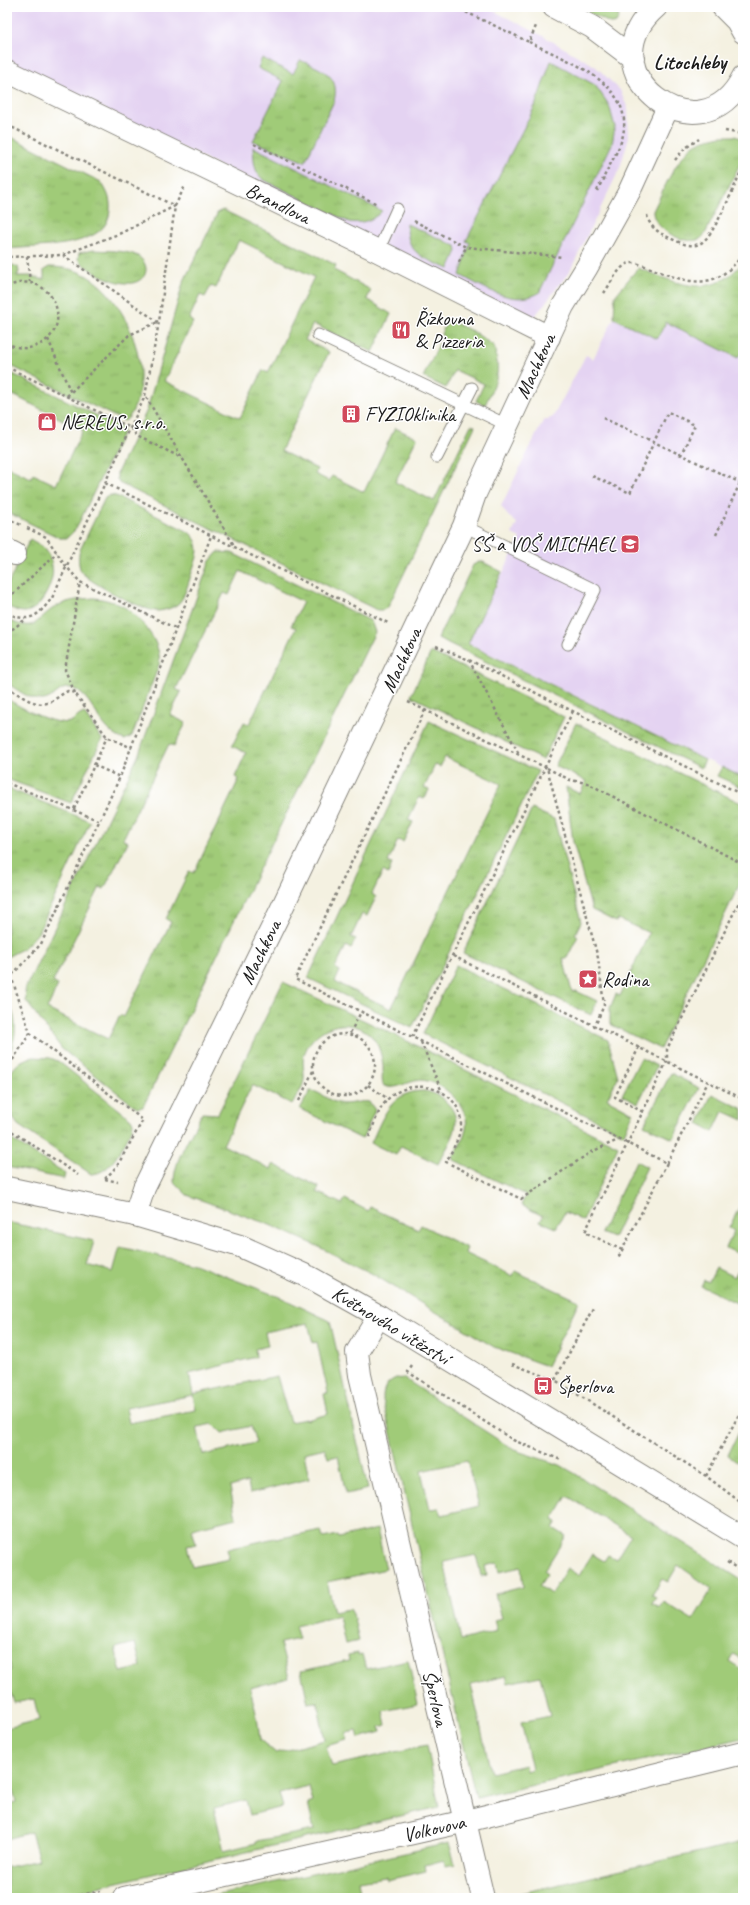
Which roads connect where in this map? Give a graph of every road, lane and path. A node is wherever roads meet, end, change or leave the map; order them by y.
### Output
1 (456, 7) edge
2 (655, 7) edge
3 (723, 7) edge
4 (546, 14) edge
5 (743, 32) edge
6 (633, 58) junction
7 (7, 71) edge
8 (743, 77) edge
9 (735, 101) edge
10 (668, 107) junction
11 (7, 125) edge
12 (254, 144) dead end
13 (196, 163) junction
14 (743, 167) edge
15 (175, 206) junction
16 (650, 209) dead end
17 (397, 211) junction
18 (378, 251) junction
19 (743, 254) edge
20 (63, 255) junction
21 (28, 256) junction
22 (7, 257) edge
23 (565, 258) dead end
24 (30, 282) junction
25 (7, 287) edge
26 (602, 297) dead end
27 (159, 322) junction
28 (318, 335) dead end
29 (548, 337) junction
30 (48, 339) junction
31 (7, 343) edge
32 (7, 367) edge
33 (472, 388) dead end
34 (71, 393) junction
35 (145, 396) junction
36 (67, 397) junction
37 (464, 404) junction
38 (603, 418) dead end
39 (507, 425) junction
40 (131, 428) junction
41 (654, 442) junction
42 (681, 455) junction
43 (437, 457) dead end
44 (182, 458) junction
45 (592, 476) dead end
46 (105, 483) junction
47 (742, 484) edge
48 (7, 518) edge
49 (464, 526) junction
50 (716, 535) dead end
51 (211, 536) junction
52 (235, 547) junction
53 (66, 566) junction
54 (80, 582) junction
55 (7, 613) edge
56 (26, 618) junction
57 (177, 629) junction
58 (7, 633) edge
59 (413, 635) junction
60 (568, 644) dead end
61 (469, 660) junction
62 (7, 686) edge
63 (76, 693) junction
64 (402, 699) dead end
65 (425, 710) junction
66 (573, 711) junction
67 (108, 737) junction
68 (132, 748) junction
69 (519, 755) junction
70 (94, 765) junction
71 (547, 768) junction
72 (120, 777) junction
73 (7, 783) edge
74 (743, 795) edge
75 (74, 809) junction
76 (100, 821) junction
77 (743, 864) edge
78 (743, 894) edge
79 (453, 956) junction
80 (7, 964) edge
81 (7, 976) edge
82 (11, 976) junction
83 (360, 1012) junction
84 (595, 1026) junction
85 (30, 1033) junction
86 (350, 1033) junction
87 (412, 1037) junction
88 (421, 1042) junction
89 (639, 1047) junction
90 (667, 1061) junction
91 (7, 1069) edge
92 (313, 1071) junction
93 (708, 1082) junction
94 (368, 1085) junction
95 (442, 1092) junction
96 (388, 1099) junction
97 (743, 1099) edge
98 (299, 1101) dead end
99 (643, 1112) junction
100 (7, 1128) edge
101 (369, 1137) dead end
102 (619, 1140) junction
103 (628, 1144) junction
104 (667, 1163) junction
105 (82, 1178) dead end
106 (105, 1179) junction
107 (100, 1180) dead end
108 (7, 1188) edge
109 (144, 1188) junction
110 (135, 1216) junction
111 (622, 1250) junction
112 (618, 1258) dead end
113 (593, 1308) dead end
114 (379, 1316) junction
115 (430, 1387) dead end
116 (743, 1407) edge
117 (513, 1440) dead end
118 (706, 1476) junction
119 (743, 1504) edge
120 (743, 1538) edge
121 (743, 1753) edge
122 (466, 1821) junction
123 (124, 1898) edge
124 (483, 1898) edge

1 - 4 path
2 - 6 street
3 - 5 street
4 - 6 street
6 - 10 street
7 - 13 street, Brandlova
8 - 9 street
9 - 10 street
10 - 29 street, Machkova
11 - 15 path
12 - 17 path
13 - 15 path
13 - 18 street, Brandlova
14 - 16 path
15 - 20 path
15 - 27 path
17 - 18 lane
17 - 23 path
18 - 29 street, Brandlova
19 - 26 path
20 - 21 path
20 - 27 path
21 - 22 path
21 - 24 path
24 - 25 path
24 - 30 path
27 - 34 path
27 - 35 path
28 - 37 lane
29 - 39 street, Machkova
30 - 31 path
30 - 34 path
32 - 36 path
33 - 37 lane
34 - 36 path
35 - 40 path
35 - 44 path
36 - 40 path
37 - 39 lane
37 - 43 lane
38 - 41 path
39 - 49 street, Machkova
40 - 44 path
40 - 46 path
41 - 42 path
41 - 42 path
41 - 45 path
42 - 47 path
44 - 52 path
46 - 51 path
46 - 53 path
47 - 50 path
48 - 53 path
49 - 59 street, Machkova
49 - 60 lane
51 - 52 path
51 - 57 path
52 - 59 path
53 - 54 path
53 - 56 path
54 - 57 path
54 - 63 path
55 - 56 path
56 - 58 path
57 - 68 path
59 - 61 path
59 - 109 street, Machkova
61 - 66 path
61 - 69 path
62 - 63 path
63 - 67 path
64 - 65 path
65 - 69 path
65 - 83 path
66 - 71 path
66 - 74 path
67 - 68 path
67 - 70 path
68 - 72 path
69 - 71 path
70 - 72 path
70 - 75 path
71 - 77 path
71 - 79 path
71 - 84 path
72 - 76 path
73 - 75 path
75 - 76 path
76 - 82 path
78 - 90 path
79 - 84 path
79 - 87 path
80 - 82 path
81 - 82 path
82 - 85 path
83 - 86 path
83 - 87 path
84 - 89 path
85 - 91 path
85 - 106 path
86 - 92 path
86 - 94 path
87 - 88 path
88 - 95 path
88 - 102 path
89 - 90 path
89 - 99 path
90 - 93 path
90 - 99 path
92 - 94 path
92 - 98 path
93 - 97 path
93 - 104 path
94 - 96 path
95 - 96 path
95 - 102 path
96 - 101 path
99 - 103 path
100 - 105 path
102 - 103 path
103 - 104 path
103 - 111 path
104 - 111 path
106 - 107 path
106 - 109 path
108 - 110 street, Květnového vítězství
109 - 110 street, Machkova
110 - 114 street, Květnového vítězství
111 - 112 path
113 - 118 path
114 - 120 street, Květnového vítězství
114 - 122 street, Šperlova
115 - 117 path
116 - 118 path
118 - 119 path
121 - 122 street, Volkovova
122 - 123 street, Volkovova
122 - 124 street, Šperlova

